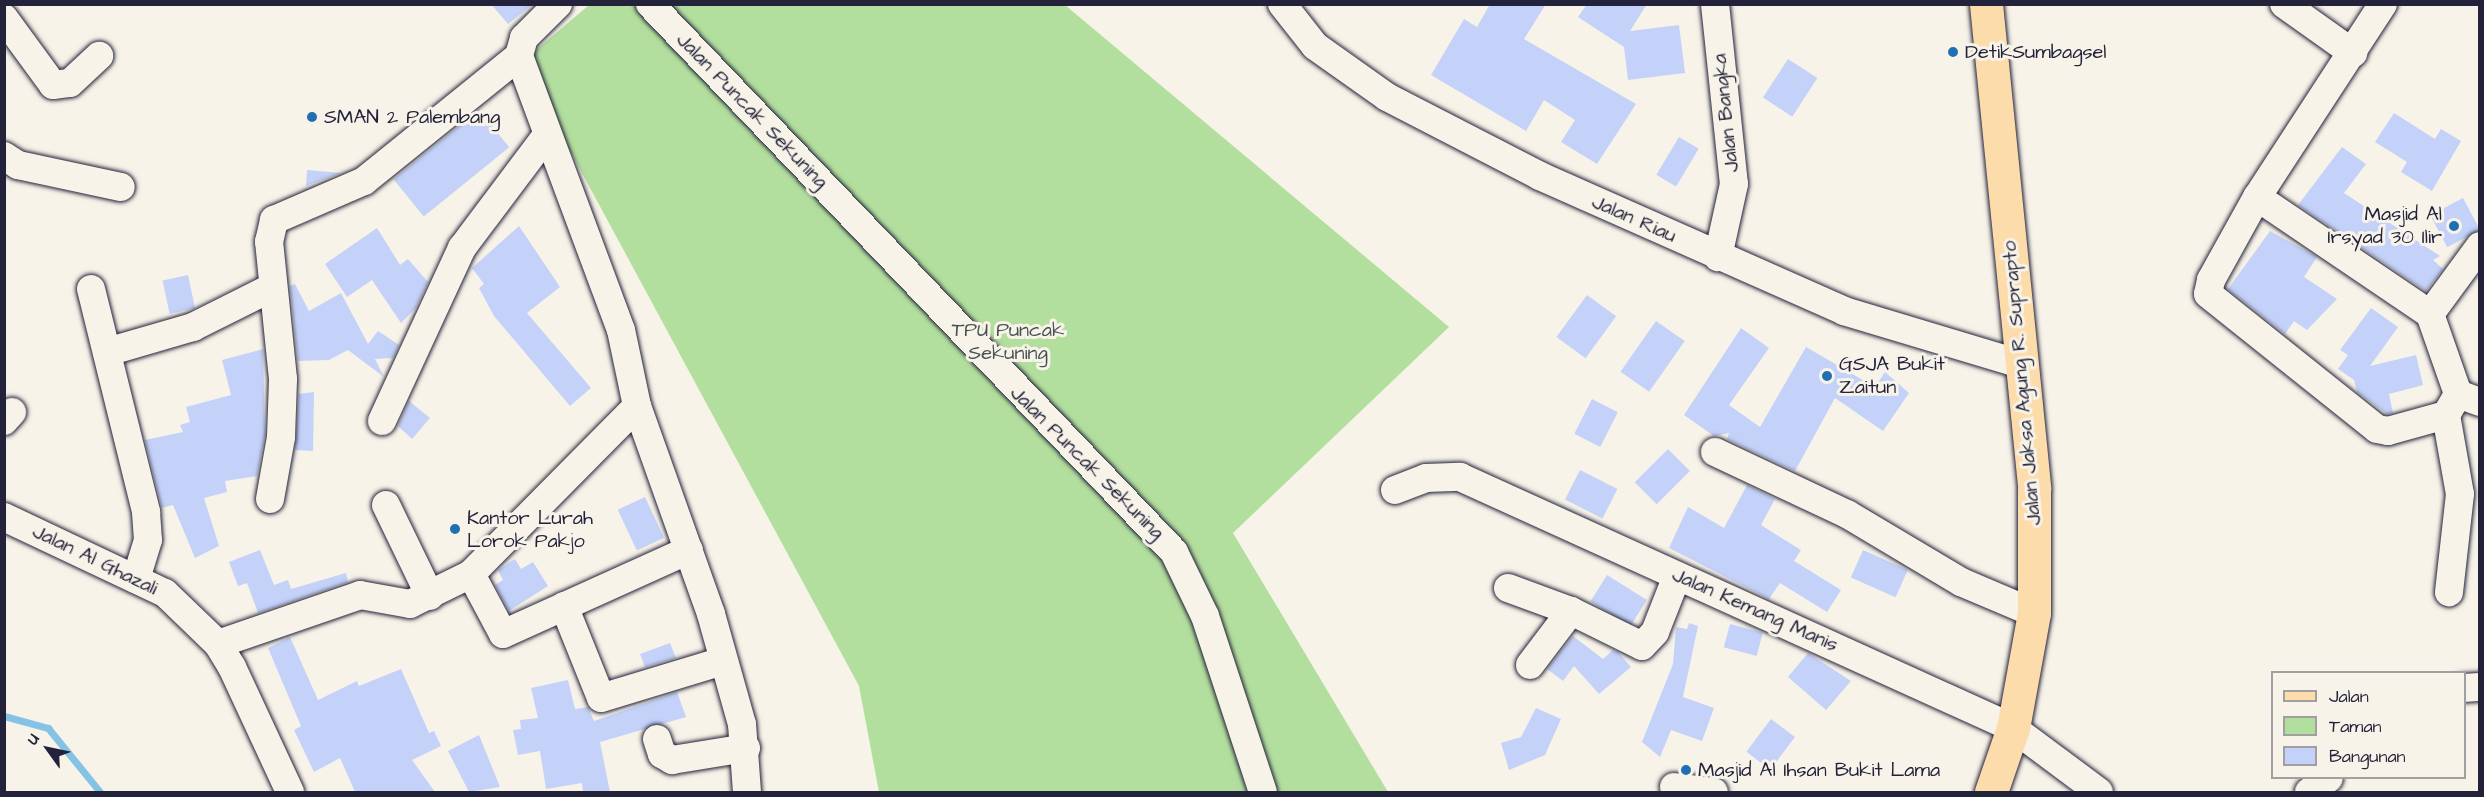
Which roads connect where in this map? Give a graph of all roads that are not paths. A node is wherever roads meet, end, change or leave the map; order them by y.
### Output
1 (558, 4) edge
2 (650, 4) edge
3 (1282, 4) edge
4 (1715, 4) edge
5 (1986, 4) edge
6 (2284, 4) edge
7 (2383, 4) edge
8 (4, 18) edge
9 (522, 47) junction
10 (2353, 53) junction
11 (99, 56) dead end
12 (546, 136) junction
13 (4, 156) edge
14 (121, 187) dead end
15 (2257, 197) junction
16 (2480, 246) edge
17 (1718, 257) junction
18 (273, 287) junction
19 (91, 289) dead end
20 (2430, 314) junction
21 (107, 352) junction
22 (2024, 365) junction
23 (2461, 404) edge
24 (637, 406) junction
25 (382, 421) dead end
26 (1715, 452) dead end
27 (1395, 490) dead end
28 (270, 499) dead end
29 (386, 505) dead end
30 (4, 517) edge
31 (689, 550) junction
32 (471, 574) junction
33 (1677, 576) junction
34 (136, 579) junction
35 (1508, 588) dead end
36 (2450, 592) dead end
37 (430, 596) junction
38 (564, 606) junction
39 (1571, 610) junction
40 (2034, 613) junction
41 (218, 644) junction
42 (723, 661) junction
43 (1530, 665) dead end
44 (2013, 728) junction
45 (657, 739) dead end
46 (746, 748) junction
47 (2326, 779) edge
48 (1674, 787) dead end
49 (290, 792) edge
50 (747, 792) edge
51 (1263, 792) edge
52 (1714, 792) edge
53 (1990, 792) edge
54 (2099, 792) edge
55 (2309, 792) edge

1 - 9 street
2 - 51 street, Jalan Puncak Sekuning
3 - 17 street, Jalan Riau
4 - 17 street, Jalan Bangka
5 - 22 main road, Jalan Jaksa Agung R. Suprapto
6 - 10 street
7 - 10 street
8 - 11 street
9 - 12 street
9 - 18 street
10 - 15 street
12 - 24 street
12 - 25 street
13 - 14 street
15 - 20 street
15 - 23 street
16 - 20 street
17 - 22 street, Jalan Riau
18 - 21 street
18 - 28 street
19 - 21 street
20 - 23 street
21 - 34 street
22 - 40 main road, Jalan Jaksa Agung R. Suprapto
23 - 36 street
24 - 31 street
24 - 32 street
26 - 40 street
27 - 33 street, Jalan Kemang Manis
29 - 37 street
30 - 34 street, Jalan Al Ghazali
31 - 38 street
31 - 42 street
32 - 37 street
32 - 38 street
33 - 39 street
33 - 44 street, Jalan Kemang Manis
34 - 41 street, Jalan Al Ghazali
35 - 39 street
37 - 41 street
38 - 42 street
39 - 43 street
40 - 44 main road, Jalan Jaksa Agung R. Suprapto
41 - 49 street, Jalan Al Ghazali
42 - 46 street
44 - 53 main road, Jalan Jaksa Agung R. Suprapto
44 - 54 street, Jalan Kemang Manis
45 - 46 street
46 - 50 street
47 - 55 street
48 - 52 street

